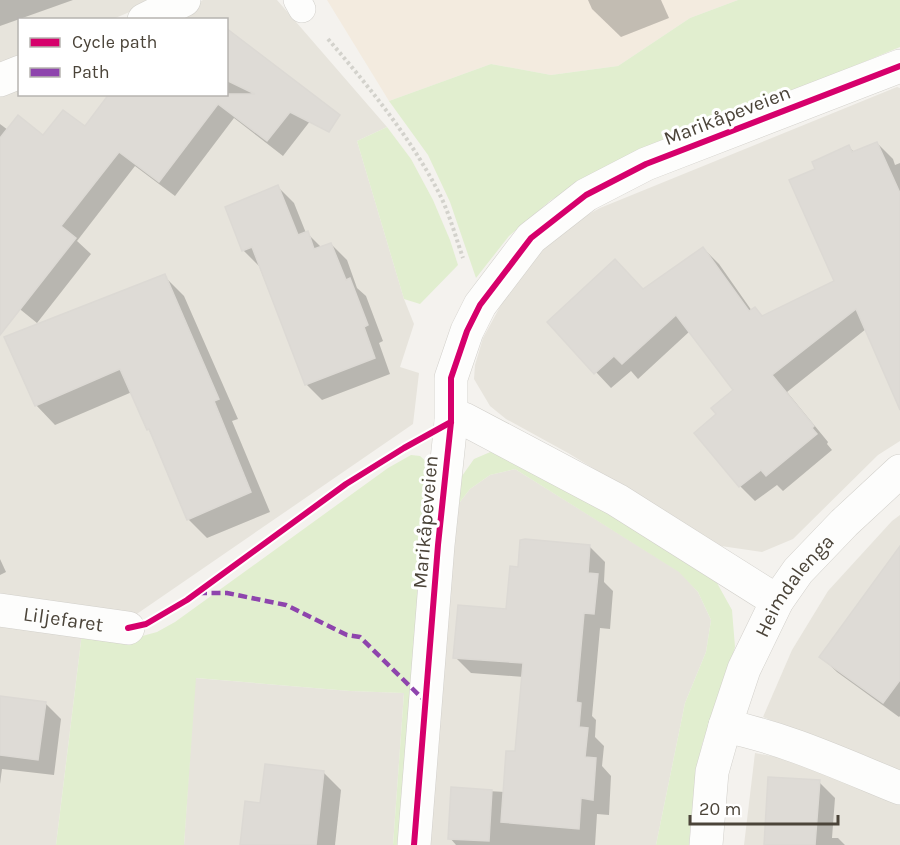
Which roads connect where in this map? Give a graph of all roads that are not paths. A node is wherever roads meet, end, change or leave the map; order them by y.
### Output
1 (184, 0) edge
2 (148, 18) edge
3 (900, 66) edge
4 (18, 73) edge
5 (0, 80) edge
6 (451, 422) junction
7 (900, 471) edge
8 (777, 601) junction
9 (0, 610) edge
10 (128, 628) dead end
11 (725, 726) junction
12 (900, 788) edge
13 (414, 845) edge
14 (706, 845) edge

1 - 2 street
3 - 6 street, Marikåpeveien
4 - 5 street
6 - 8 street
6 - 13 street, Marikåpeveien
7 - 8 street, Heimdalenga
8 - 11 street, Heimdalenga
9 - 10 street, Liljefaret
11 - 12 street
11 - 14 street, Heimdalenga

